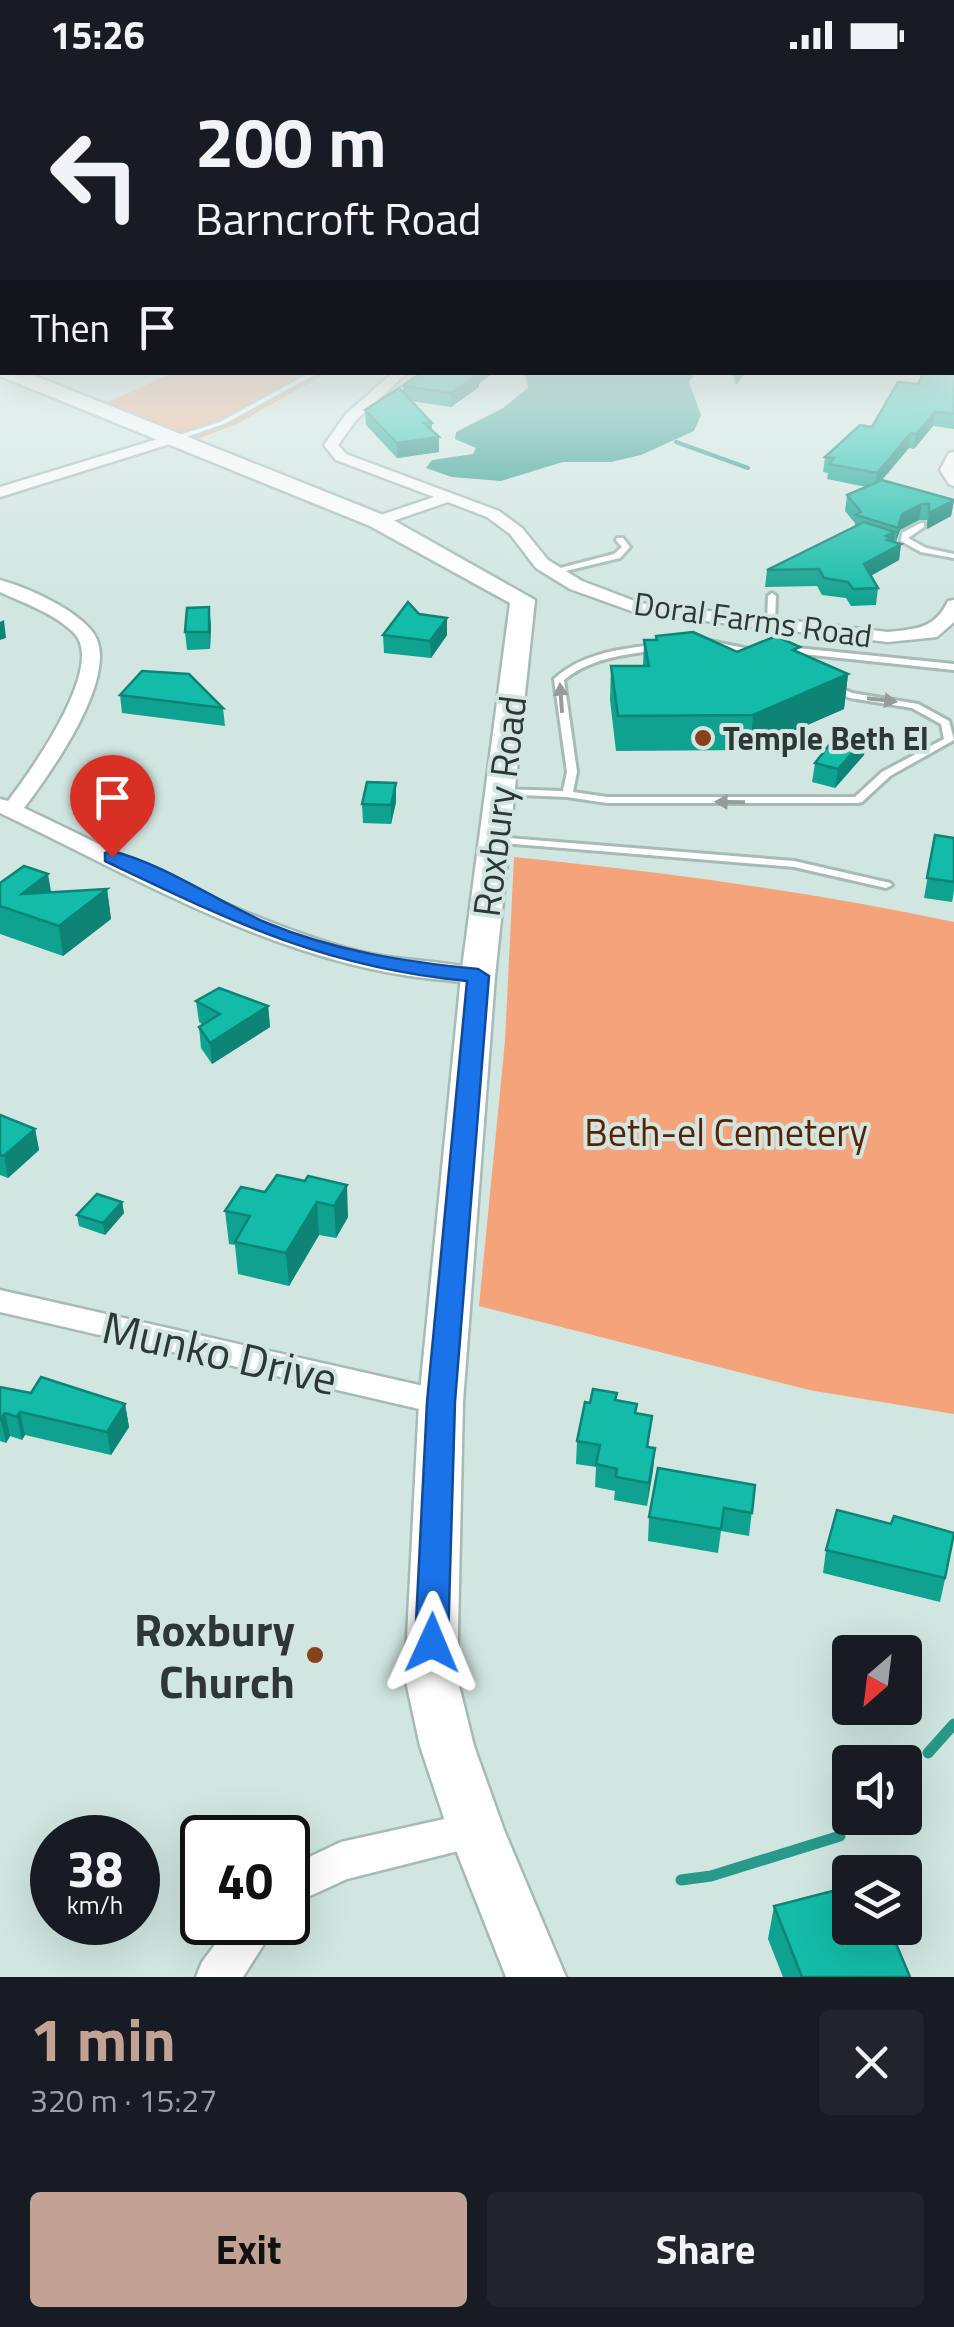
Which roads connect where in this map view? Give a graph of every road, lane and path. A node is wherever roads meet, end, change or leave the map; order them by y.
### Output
1 (140, 426) edge
2 (215, 426) edge
3 (345, 426) edge
4 (172, 439) junction
5 (954, 456) edge
6 (954, 481) edge
7 (0, 492) edge
8 (452, 496) junction
9 (378, 520) junction
10 (921, 526) dead end
11 (620, 540) dead end
12 (954, 556) edge
13 (554, 571) junction
14 (0, 585) edge
15 (772, 596) dead end
16 (953, 612) edge
17 (771, 625) junction
18 (692, 644) edge
19 (676, 646) edge
20 (780, 650) edge
21 (764, 654) edge
22 (954, 667) edge
23 (822, 682) edge
24 (950, 722) edge
25 (500, 792) junction
26 (567, 794) junction
27 (6, 807) edge
28 (494, 840) junction
29 (886, 885) dead end
30 (478, 976) junction
31 (0, 1301) edge
32 (441, 1402) junction
33 (476, 1830) junction
34 (310, 1876) edge
35 (241, 1945) edge
36 (217, 1977) edge
37 (536, 1977) edge

1 - 4 street, Roxbury Road
2 - 4 lane
3 - 8 street, Doral Farms Road
4 - 7 street
4 - 9 street, Roxbury Road
5 - 6 street
8 - 9 street
8 - 13 street, Doral Farms Road
9 - 25 street, Roxbury Road
10 - 12 lane
11 - 13 lane
13 - 17 street, Doral Farms Road
14 - 27 street
15 - 17 lane
16 - 17 street, Doral Farms Road
18 - 21 lane
26 -> 19 lane
20 - 22 lane
23 -> 24 lane
24 -> 26 lane
25 - 26 lane
25 - 28 street, Roxbury Road
27 - 30 street
28 - 29 lane
28 - 30 street, Roxbury Road
30 - 32 street, Roxbury Road
31 - 32 street, Munko Drive
32 - 33 street, Roxbury Road
33 - 34 street
33 - 37 street, Roxbury Road
35 - 36 street

